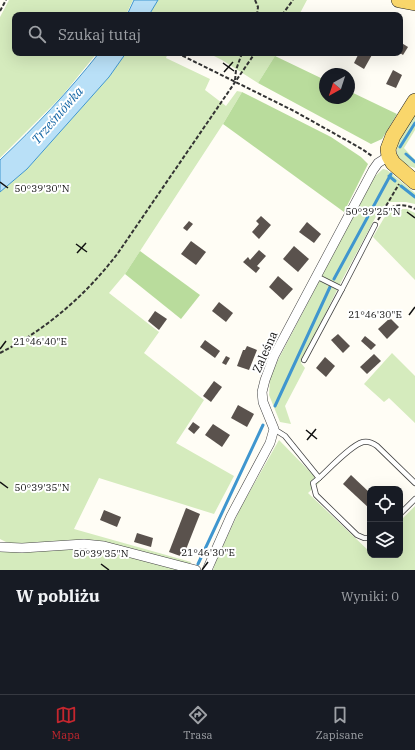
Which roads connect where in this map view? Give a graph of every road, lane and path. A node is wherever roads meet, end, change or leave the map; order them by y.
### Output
1 (6, 0) edge
2 (255, 0) edge
3 (293, 0) edge
4 (399, 0) edge
5 (415, 3) edge
6 (0, 11) edge
7 (257, 12) edge
8 (284, 12) edge
9 (183, 56) edge
10 (241, 56) edge
11 (253, 56) edge
12 (235, 81) junction
13 (415, 101) edge
14 (383, 160) junction
15 (410, 178) edge
16 (415, 209) edge
17 (382, 213) junction
18 (375, 225) joint
19 (316, 276) junction
20 (342, 289) junction
21 (0, 353) edge
22 (304, 360) dead end
23 (274, 429) junction
24 (319, 478) junction
25 (415, 483) edge
26 (415, 499) edge
27 (403, 511) edge
28 (367, 538) edge
29 (2, 546) edge
30 (196, 570) edge
31 (207, 570) edge

1 - 6 path
2 - 7 path
3 - 8 path
4 - 5 main road
9 - 12 path
10 - 12 path
11 - 12 path
12 - 14 path
12 - 21 path
13 - 14 main road
14 - 15 main road
14 - 19 street, Zaleśna
15 - 17 path
16 - 17 path
17 - 18 path
18 - 20 lane
19 - 20 lane
19 - 23 street, Zaleśna
20 - 22 lane
23 - 24 lane
23 - 31 street
24 - 25 lane
24 - 28 lane
26 - 27 lane
29 - 30 street

